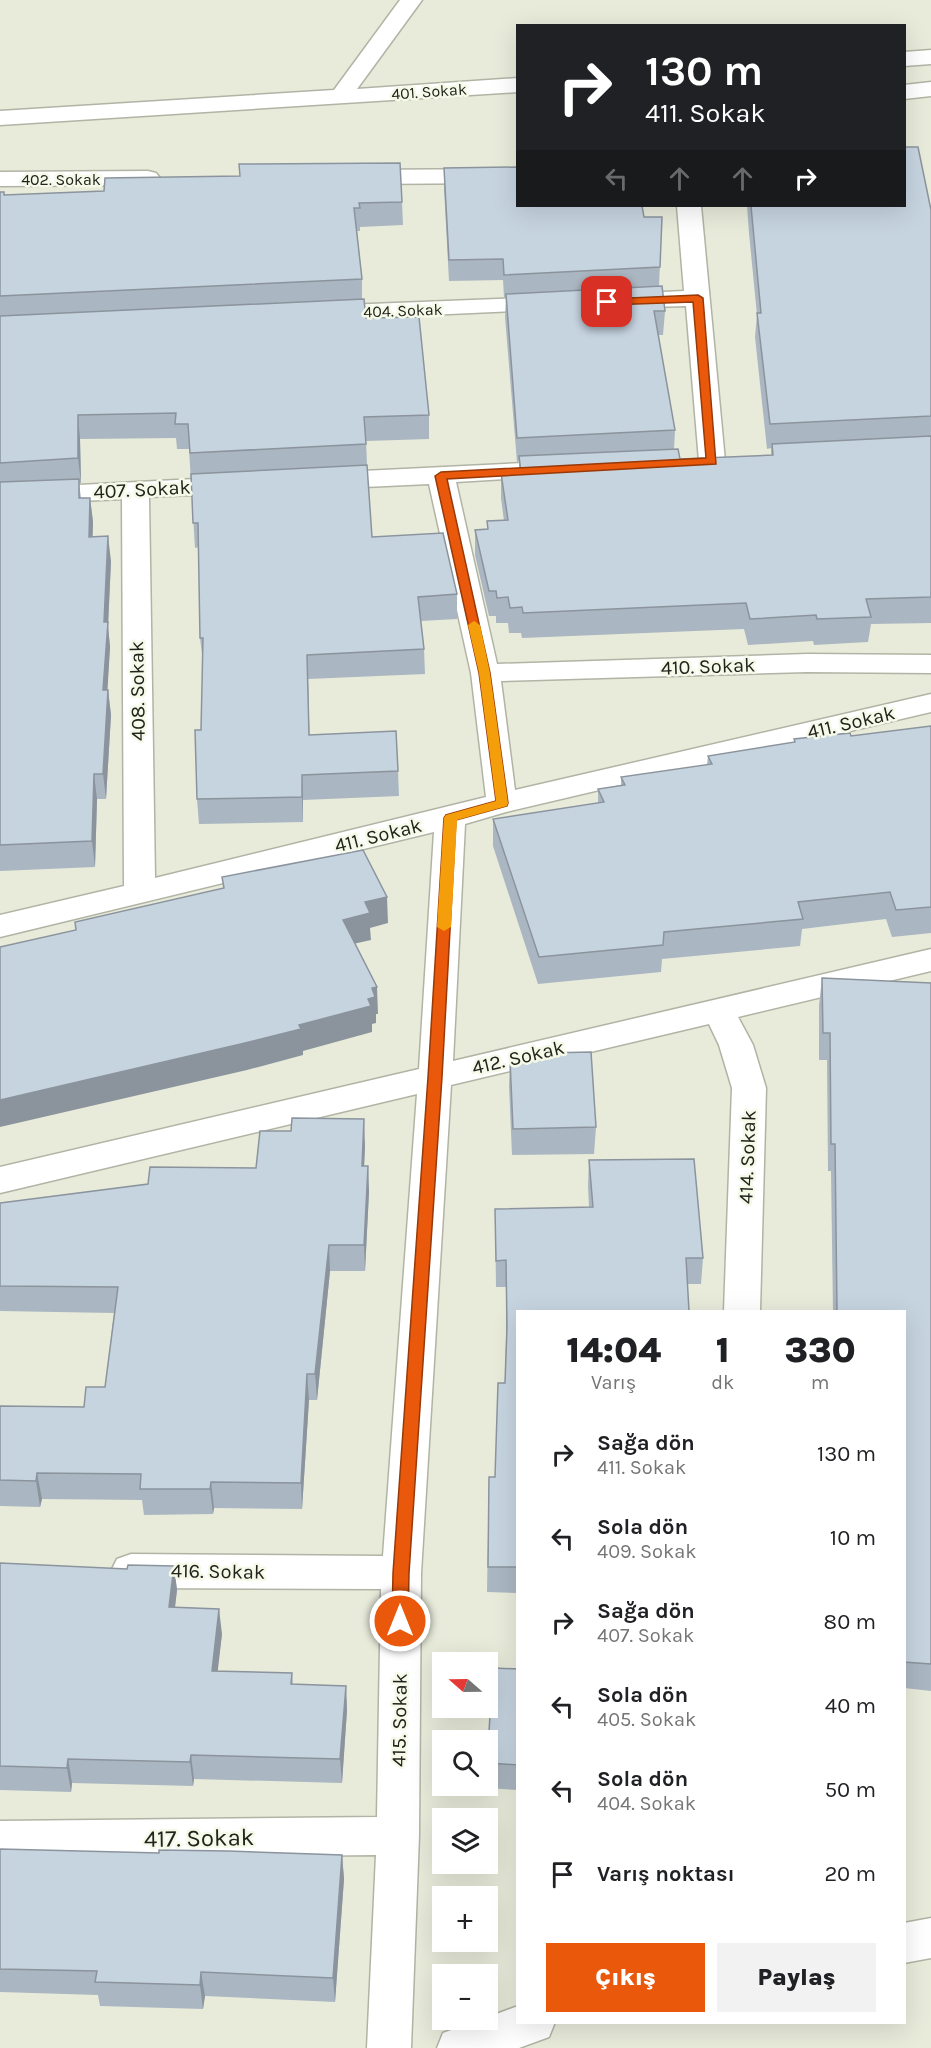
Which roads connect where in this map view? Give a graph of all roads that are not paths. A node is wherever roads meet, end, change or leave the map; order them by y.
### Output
1 (411, 0) edge
2 (931, 57) edge
3 (906, 59) edge
4 (516, 85) edge
5 (931, 90) edge
6 (906, 93) edge
7 (340, 97) junction
8 (0, 118) edge
9 (516, 176) edge
10 (329, 177) edge
11 (165, 178) edge
12 (0, 179) edge
13 (689, 207) edge
14 (698, 298) junction
15 (290, 315) edge
16 (712, 461) edge
17 (594, 468) edge
18 (441, 476) junction
19 (300, 482) edge
20 (264, 484) edge
21 (135, 489) junction
22 (0, 497) edge
23 (931, 664) edge
24 (484, 673) junction
25 (931, 703) edge
26 (502, 803) junction
27 (450, 818) junction
28 (140, 893) junction
29 (0, 926) edge
30 (931, 960) edge
31 (718, 1010) junction
32 (435, 1077) junction
33 (0, 1180) edge
34 (742, 1310) edge
35 (94, 1570) edge
36 (401, 1573) junction
37 (398, 1836) junction
38 (0, 1840) edge
39 (931, 1938) edge
40 (906, 1942) edge
41 (527, 2024) edge
42 (389, 2048) edge
43 (459, 2048) edge

1 - 7 street
2 - 3 street
4 - 7 street, 401. Sokak
5 - 6 street
7 - 8 street, 401. Sokak
9 - 10 street
11 - 12 street, 402. Sokak
13 - 14 street
14 - 15 street, 404. Sokak
14 - 16 street
17 - 18 street
18 - 19 street
18 - 24 street
20 - 21 street, 407. Sokak
21 - 22 street, 407. Sokak
21 - 28 street, 408. Sokak
23 - 24 street, 410. Sokak
24 - 26 street
25 - 26 street, 411. Sokak
26 - 27 street, 411. Sokak
27 - 28 street, 411. Sokak
27 - 32 street, 415. Sokak
28 - 29 street, 411. Sokak
30 - 31 street, 412. Sokak
31 - 32 street, 412. Sokak
31 - 34 street, 414. Sokak
32 - 33 street, 412. Sokak
32 - 36 street, 415. Sokak
35 - 36 street, 416. Sokak
36 - 37 street, 415. Sokak
37 - 38 street, 417. Sokak
37 - 42 street, 415. Sokak
39 - 40 street
41 - 43 street

